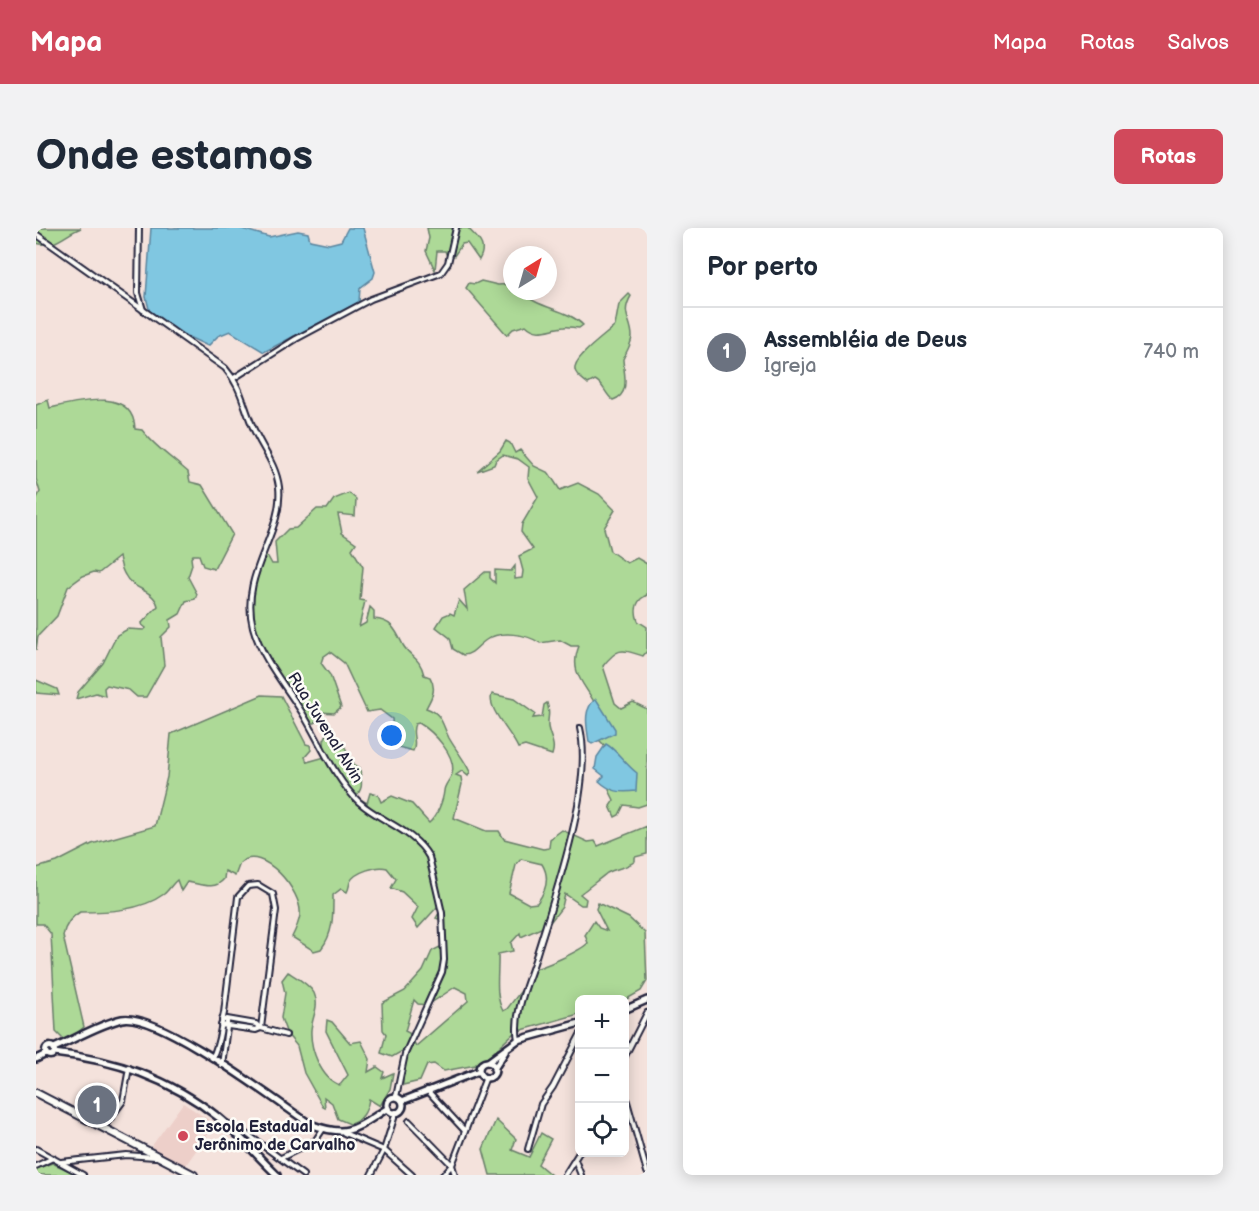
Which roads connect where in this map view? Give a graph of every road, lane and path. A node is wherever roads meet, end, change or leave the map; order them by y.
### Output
1 (139, 228) edge
2 (456, 228) edge
3 (36, 234) edge
4 (143, 310) junction
5 (234, 378) junction
6 (580, 728) dead end
7 (647, 1000) edge
8 (629, 1008) edge
9 (647, 1012) edge
10 (224, 1022) junction
11 (575, 1024) edge
12 (227, 1027) junction
13 (260, 1027) junction
14 (286, 1035) dead end
15 (518, 1040) junction
16 (575, 1043) edge
17 (628, 1049) edge
18 (54, 1050) junction
19 (505, 1050) junction
20 (36, 1059) edge
21 (212, 1059) junction
22 (488, 1062) junction
23 (222, 1066) junction
24 (129, 1067) junction
25 (494, 1070) junction
26 (479, 1071) junction
27 (486, 1077) junction
28 (426, 1090) junction
29 (36, 1093) edge
30 (396, 1097) junction
31 (402, 1101) junction
32 (628, 1103) edge
33 (388, 1108) junction
34 (396, 1112) junction
35 (220, 1119) junction
36 (409, 1121) dead end
37 (103, 1128) junction
38 (323, 1129) junction
39 (465, 1131) junction
40 (344, 1133) junction
41 (36, 1149) edge
42 (528, 1149) dead end
43 (384, 1150) junction
44 (156, 1157) junction
45 (576, 1157) edge
46 (53, 1158) junction
47 (281, 1158) junction
48 (575, 1160) junction
49 (61, 1162) junction
50 (453, 1165) junction
51 (36, 1166) edge
52 (647, 1172) edge
53 (566, 1174) edge
54 (83, 1175) edge
55 (194, 1175) edge
56 (277, 1175) edge
57 (303, 1175) edge
58 (371, 1175) edge
59 (412, 1175) edge
60 (443, 1175) edge
61 (455, 1175) edge
62 (581, 1175) edge

1 - 4 street
2 - 5 street
3 - 4 street
4 - 5 street
5 - 30 street, Rua Juvenal Alvin
6 - 15 street
7 - 8 main road
9 - 17 street
10 - 12 street
10 - 13 street
10 - 13 street
10 - 21 street
11 - 15 main road
12 - 13 street
12 - 23 street
13 - 14 street
15 - 19 main road
16 - 42 street
18 - 20 main road
18 - 21 main road
18 - 24 main road
19 - 22 main road
19 - 25 main road
21 - 23 main road
22 - 25 main road
22 - 26 main road
23 - 38 main road
24 - 35 main road
24 - 37 street
25 - 27 main road
26 - 27 main road
26 - 28 main road
27 - 39 street
28 - 31 main road
28 - 39 street
29 - 37 main road
30 - 31 main road
30 - 33 main road
31 - 34 main road
32 - 52 street
33 - 34 main road
33 - 40 main road
34 - 43 street
35 - 47 street
35 - 56 main road
36 - 50 street
37 - 44 main road
38 - 40 main road
38 - 47 street
39 - 50 street
40 - 43 street
41 - 46 street
43 - 58 street
43 - 59 street
44 - 49 street
44 - 55 main road
45 - 48 street
46 - 49 street
46 - 51 street
47 - 57 street
48 - 53 street
48 - 62 street
49 - 54 street
50 - 60 street
50 - 61 street

